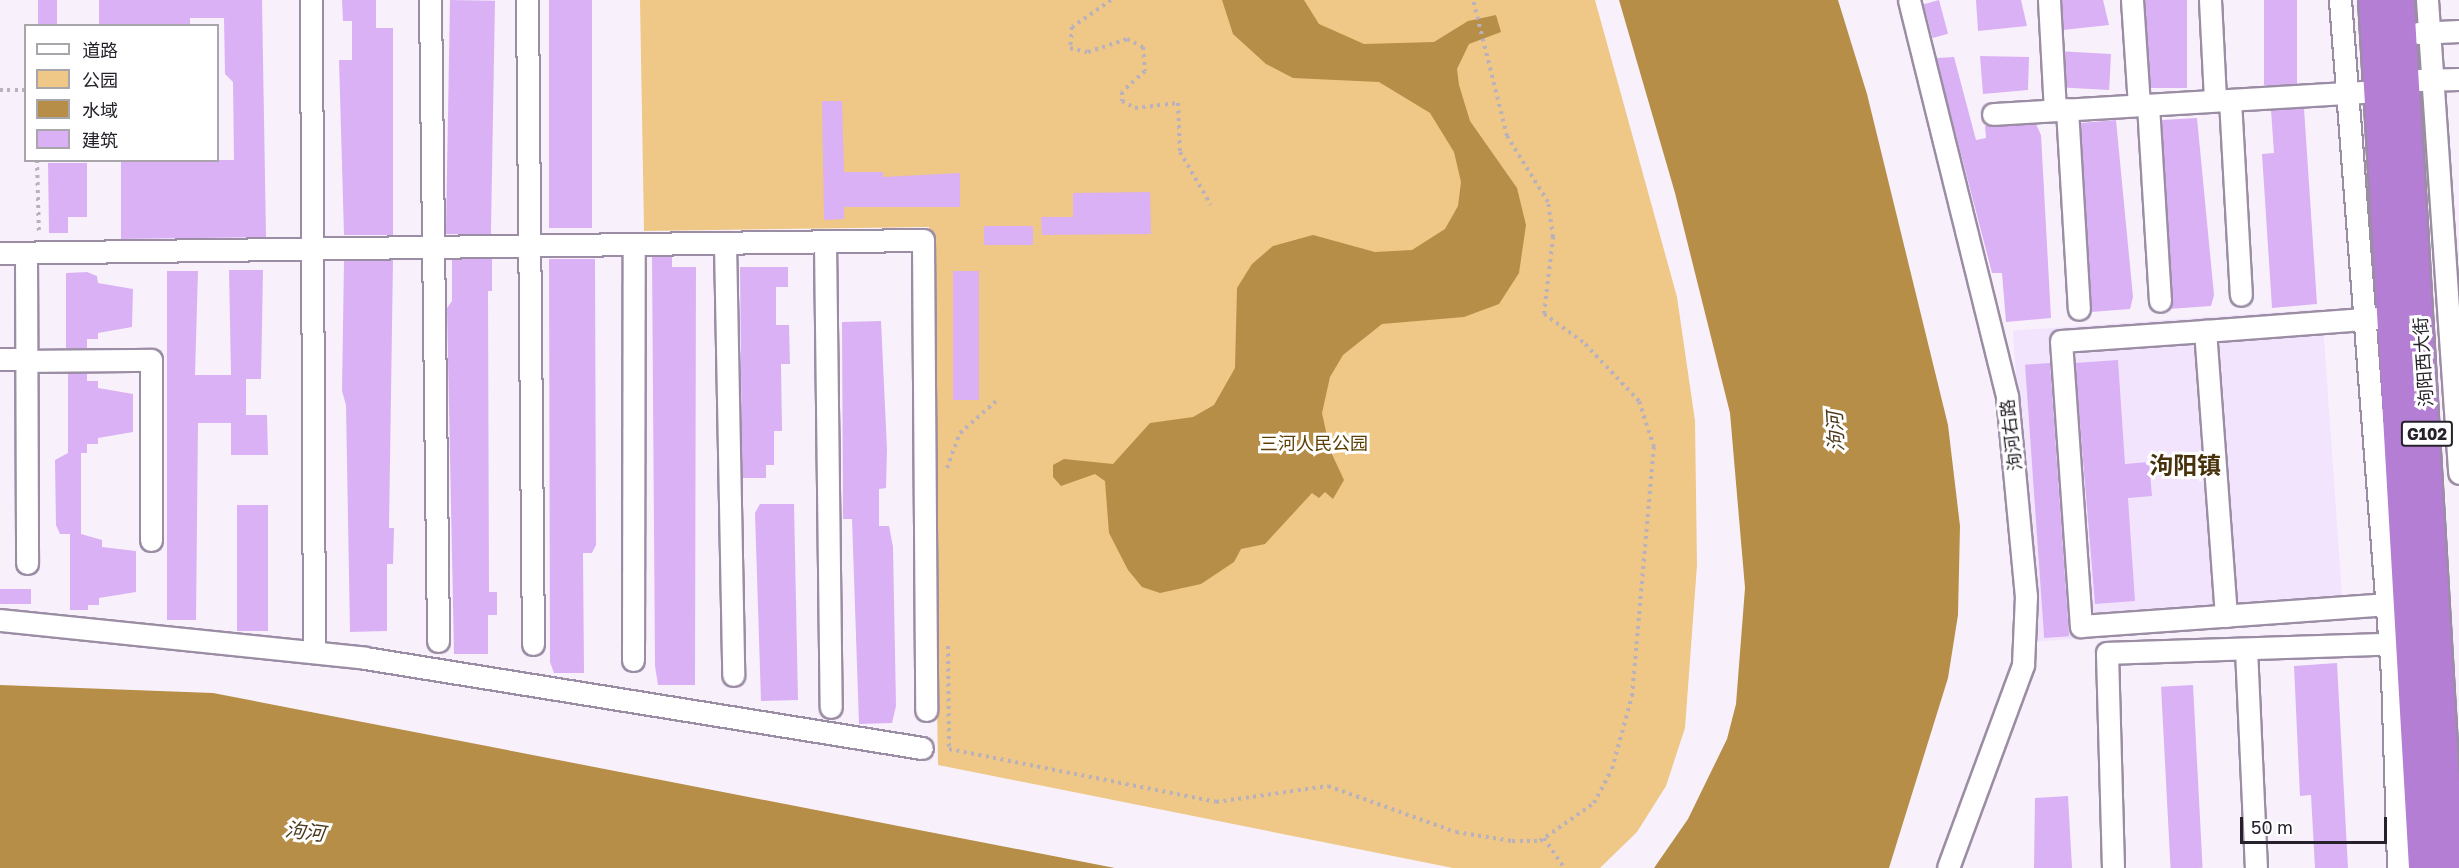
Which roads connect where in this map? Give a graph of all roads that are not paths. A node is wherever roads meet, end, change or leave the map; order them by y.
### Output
1 (311, 0) edge
2 (430, 0) edge
3 (527, 0) edge
4 (1909, 0) edge
5 (2049, 0) edge
6 (2133, 0) edge
7 (2210, 0) edge
8 (2340, 0) edge
9 (2375, 0) edge
10 (2398, 0) edge
11 (2427, 0) edge
12 (2459, 31) edge
13 (2415, 33) junction
14 (2459, 79) edge
15 (2406, 84) junction
16 (2347, 93) junction
17 (2223, 100) junction
18 (2143, 105) junction
19 (2061, 110) junction
20 (1993, 114) dead end
21 (825, 242) junction
22 (725, 243) junction
23 (634, 244) junction
24 (529, 246) junction
25 (433, 247) junction
26 (312, 249) junction
27 (0, 253) edge
28 (32, 253) junction
29 (2241, 295) dead end
30 (2160, 302) dead end
31 (2079, 309) dead end
32 (2397, 316) junction
33 (2365, 318) junction
34 (2205, 331) junction
35 (0, 359) edge
36 (26, 360) junction
37 (2457, 397) edge
38 (2447, 418) edge
39 (2459, 473) edge
40 (152, 540) dead end
41 (27, 563) dead end
42 (2400, 603) junction
43 (2226, 616) junction
44 (0, 620) edge
45 (438, 641) dead end
46 (2402, 643) junction
47 (533, 644) dead end
48 (2246, 649) junction
49 (314, 652) junction
50 (633, 660) dead end
51 (733, 675) dead end
52 (831, 707) dead end
53 (926, 710) dead end
54 (922, 748) dead end
55 (1948, 868) edge
56 (2113, 868) edge
57 (2256, 868) edge
58 (2397, 868) edge
59 (2425, 868) edge
60 (2448, 868) edge

1 - 26 street
2 - 25 street
3 - 24 street
4 - 55 street, 泃河右路
5 - 19 street
6 - 18 street
7 - 17 street
8 - 16 street
9 - 15 highway, 泃阳西大街 / G102
10 - 13 highway, 泃阳西大街 / G102
11 - 13 street
12 - 13 street
13 - 15 highway, 泃阳西大街 / G102
14 - 15 street
15 - 16 street
15 - 32 highway, 泃阳西大街 / G102
15 - 37 street
15 - 38 highway, 泃阳西大街 / G102
16 - 17 street
16 - 33 street
17 - 18 street
17 - 29 street
18 - 19 street
18 - 30 street
19 - 20 street
19 - 31 street
21 - 22 street
21 - 52 street
21 - 53 street
22 - 23 street
22 - 51 street
23 - 24 street
23 - 50 street
24 - 25 street
24 - 47 street
25 - 26 street
25 - 45 street
26 - 28 street
26 - 49 street
27 - 28 street
28 - 36 street
32 - 33 street
32 - 42 highway, 泃阳西大街 / G102
33 - 34 street
33 - 42 street
34 - 43 street
34 - 43 street
35 - 36 street
36 - 40 street
36 - 41 street
37 - 38 street
38 - 39 street
38 - 60 highway, 泃阳西大街 / G102
42 - 43 street
42 - 46 highway, 泃阳西大街 / G102
44 - 49 street
46 - 48 street
46 - 58 street
46 - 59 highway, 泃阳西大街 / G102
48 - 56 street
48 - 57 street
49 - 54 street

